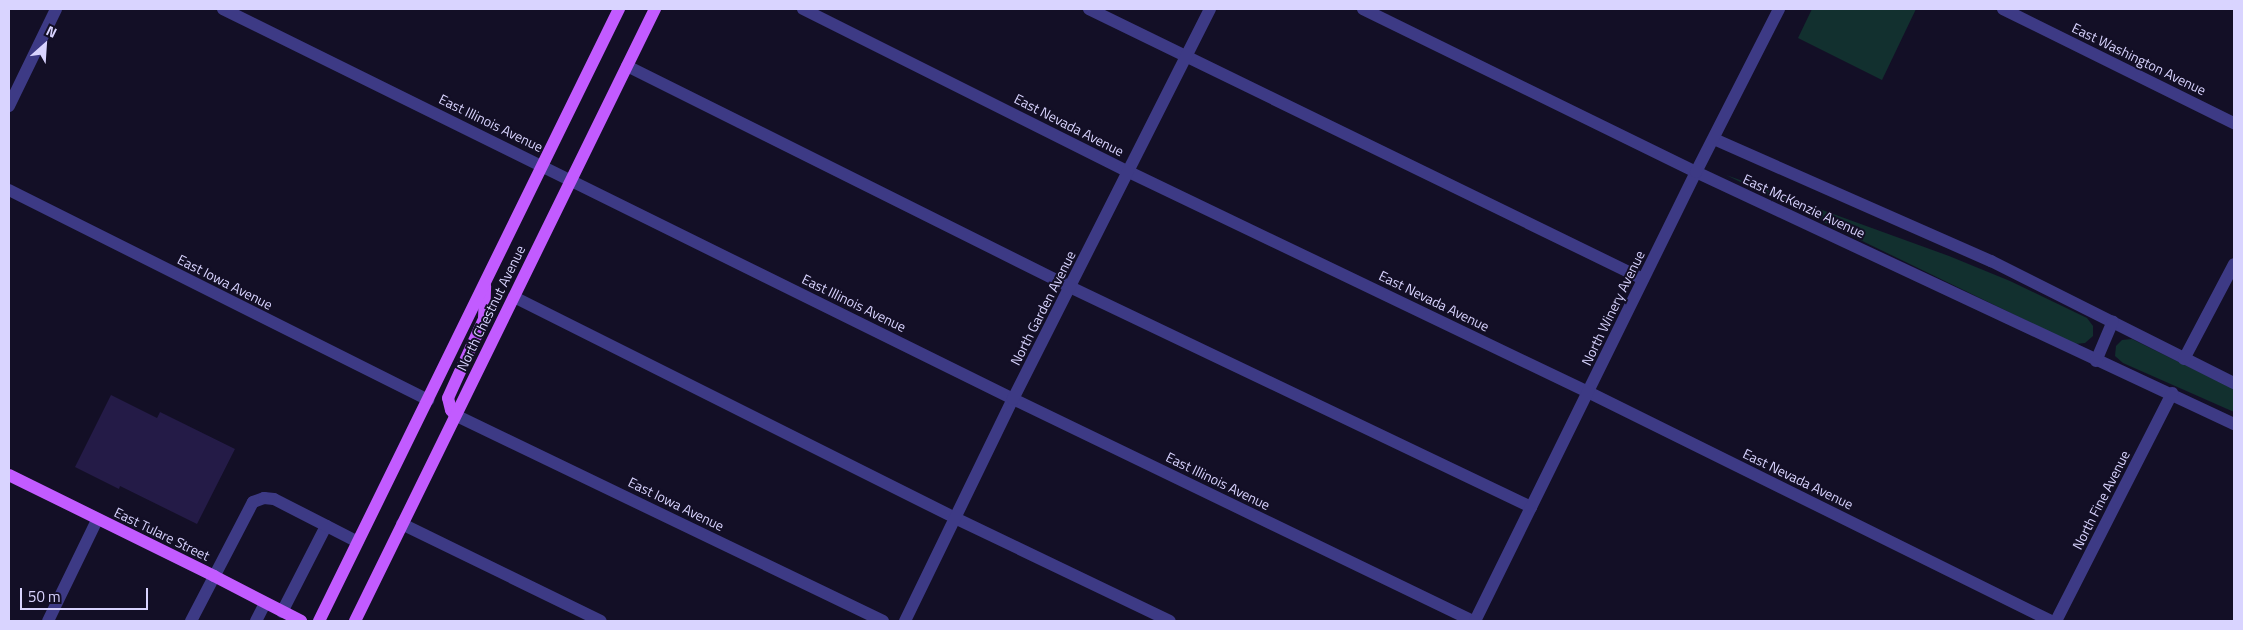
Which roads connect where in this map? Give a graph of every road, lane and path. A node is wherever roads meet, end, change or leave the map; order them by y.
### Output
1 (56, 9) edge
2 (223, 9) edge
3 (619, 9) edge
4 (655, 9) edge
5 (803, 9) edge
6 (1088, 9) edge
7 (1210, 9) edge
8 (1363, 9) edge
9 (1779, 9) edge
10 (2003, 9) edge
11 (1186, 57) junction
12 (627, 66) junction
13 (9, 106) edge
14 (2234, 123) edge
15 (1714, 139) junction
16 (542, 165) junction
17 (1129, 172) junction
18 (1696, 172) junction
19 (571, 179) junction
20 (9, 190) edge
21 (2234, 264) edge
22 (1643, 279) junction
23 (485, 284) junction
24 (1070, 287) junction
25 (514, 297) junction
26 (2113, 321) junction
27 (2184, 359) junction
28 (2096, 361) junction
29 (2234, 383) edge
30 (1588, 392) junction
31 (2172, 393) junction
32 (1013, 399) junction
33 (428, 400) junction
34 (455, 415) junction
35 (2234, 424) edge
36 (9, 475) edge
37 (1531, 507) junction
38 (955, 518) junction
39 (97, 520) junction
40 (402, 524) junction
41 (326, 526) junction
42 (358, 542) junction
43 (214, 576) junction
44 (265, 602) junction
45 (282, 612) junction
46 (48, 621) edge
47 (191, 621) edge
48 (256, 621) edge
49 (301, 621) edge
50 (319, 621) edge
51 (355, 621) edge
52 (601, 621) edge
53 (883, 621) edge
54 (905, 621) edge
55 (1170, 621) edge
56 (1474, 621) edge
57 (2051, 621) edge
58 (2056, 621) edge

1 - 13 street
2 - 16 street, East Illinois Avenue
3 - 16 main road, North Chestnut Avenue
4 - 12 main road, North Chestnut Avenue
5 - 17 street, East Nevada Avenue
6 - 11 street
7 - 11 street, North Garden Avenue
8 - 18 street, East McKenzie Avenue
9 - 15 street, North Winery Avenue
10 - 14 street, East Washington Avenue
11 - 17 street, North Garden Avenue
11 - 22 street
12 - 19 main road, North Chestnut Avenue
12 - 24 street
15 - 18 street, North Winery Avenue
15 - 26 street, East McKenzie Avenue
16 - 19 street, East Illinois Avenue
16 - 23 main road, North Chestnut Avenue
17 - 24 street, North Garden Avenue
17 - 30 street, East Nevada Avenue
18 - 22 street, North Winery Avenue
18 - 28 street, East McKenzie Avenue
19 - 25 main road, North Chestnut Avenue
19 - 32 street, East Illinois Avenue
20 - 33 street, East Iowa Avenue
21 - 27 street
22 - 30 street, North Winery Avenue
23 - 33 main road, North Chestnut Avenue
23 - 34 main road
24 - 32 street, North Garden Avenue
24 - 37 street
25 - 34 main road, North Chestnut Avenue
25 - 38 street
26 - 27 street, East McKenzie Avenue
26 - 28 street
27 - 29 street, East McKenzie Avenue
28 - 31 street, East McKenzie Avenue
30 - 37 street, North Winery Avenue
30 - 57 street, East Nevada Avenue
31 - 35 street, East McKenzie Avenue
31 - 58 street, North Fine Avenue
32 - 38 street, North Garden Avenue
32 - 56 street, East Illinois Avenue
33 - 42 main road, North Chestnut Avenue
34 - 40 main road, North Chestnut Avenue
34 - 53 street, East Iowa Avenue
36 - 39 main road, East Tulare Street
37 - 56 street, North Winery Avenue
38 - 54 street, North Garden Avenue
38 - 55 street
39 - 43 main road, East Tulare Street
39 - 46 street
40 - 51 main road, North Chestnut Avenue
40 - 52 street
41 - 42 street
41 - 43 street
41 - 45 street
42 - 50 main road, North Chestnut Avenue
43 - 44 main road, East Tulare Street
43 - 47 street
44 - 45 main road, East Tulare Street
44 - 48 street
45 - 49 main road, East Tulare Street

